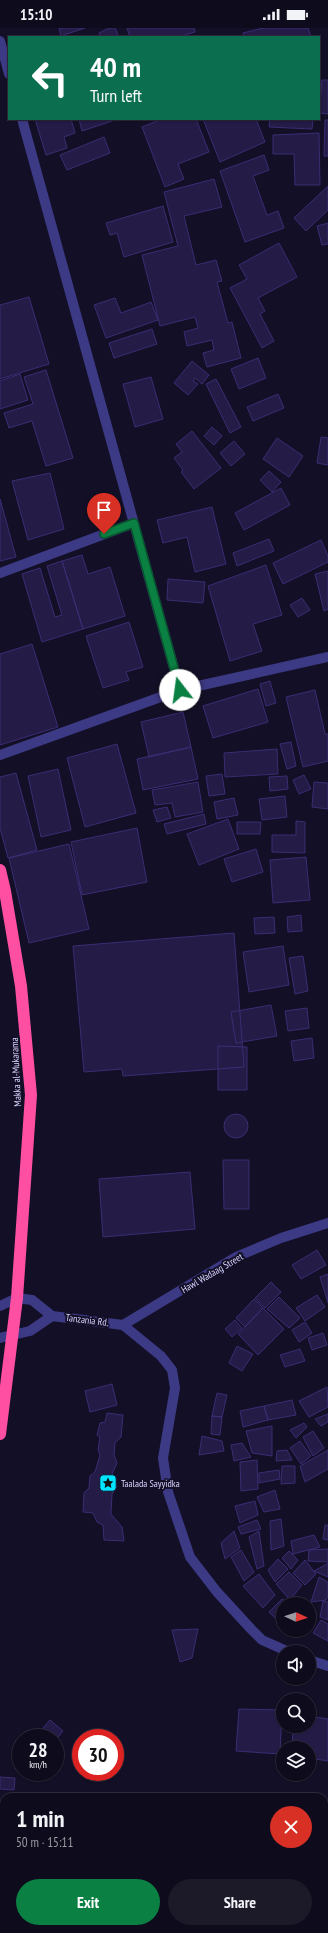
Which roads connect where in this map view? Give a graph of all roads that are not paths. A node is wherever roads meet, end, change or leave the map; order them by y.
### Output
1 (0, 41) edge
2 (8, 70) edge
3 (22, 120) edge
4 (134, 523) junction
5 (0, 573) edge
6 (328, 658) edge
7 (180, 690) junction
8 (0, 755) edge
9 (0, 870) edge
10 (328, 1223) edge
11 (18, 1298) junction
12 (0, 1306) edge
13 (52, 1316) junction
14 (123, 1325) junction
15 (14, 1334) junction
16 (0, 1338) edge
17 (0, 1434) edge
18 (276, 1646) edge
19 (316, 1662) edge
20 (328, 1666) edge

1 - 2 street
3 - 4 street
4 - 5 street
4 - 7 street
6 - 7 street
7 - 8 street
9 - 11 highway, Makka al-Mukarama
10 - 14 street, Hawl Wadaag Street
11 - 12 street
11 - 13 street, Tanzania Rd.
11 - 15 highway, Makka al-Mukarama
13 - 14 street, Tanzania Rd.
13 - 15 street, Tanzania Rd.
14 - 18 street
15 - 16 street, Tanzania Rd.
15 - 17 highway, Makka al-Mukarama
19 - 20 street

